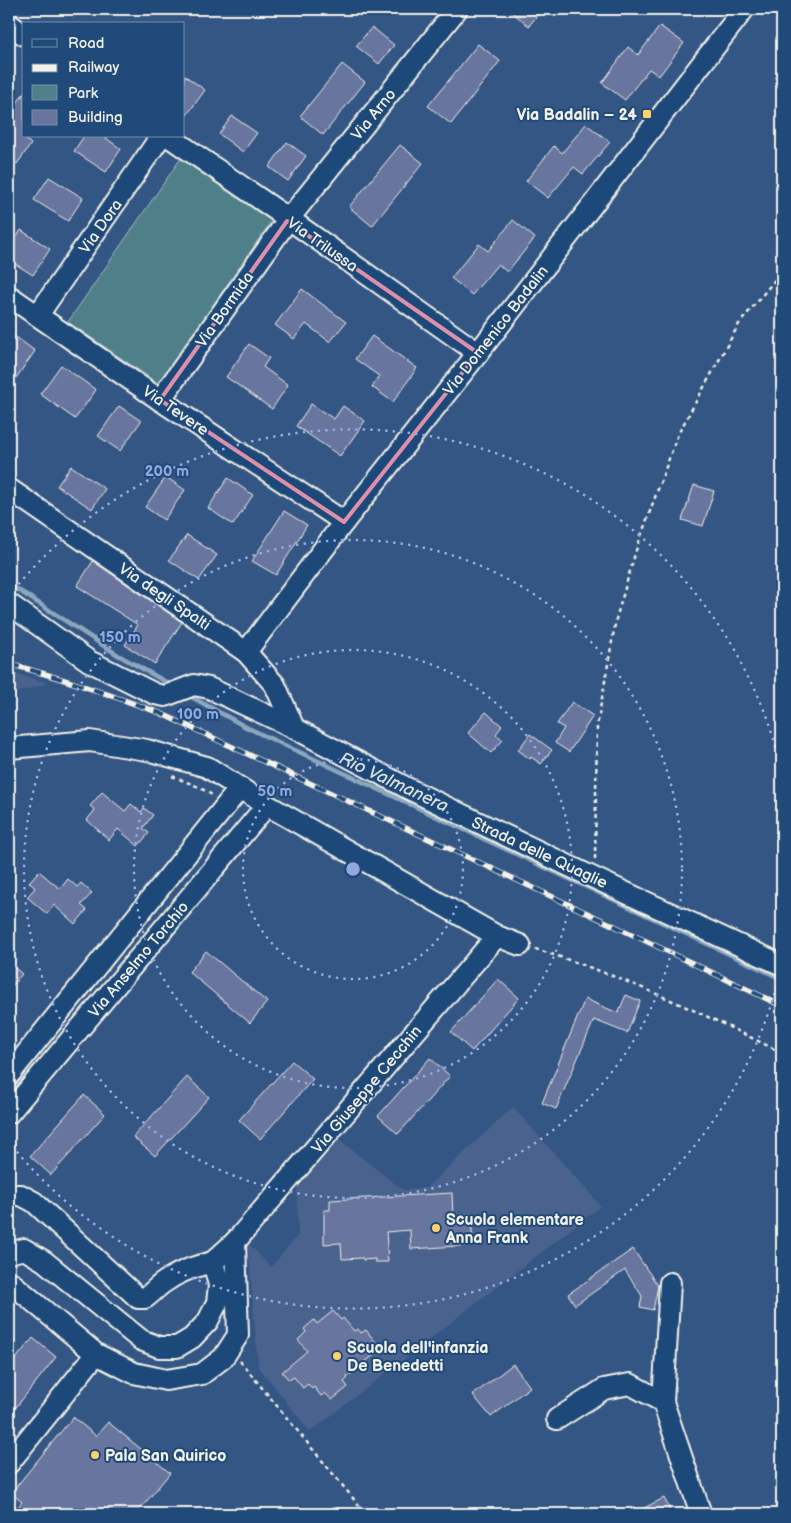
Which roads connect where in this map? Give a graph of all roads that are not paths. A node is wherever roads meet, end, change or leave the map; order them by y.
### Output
1 (456, 9) edge
2 (744, 9) edge
3 (9, 24) edge
4 (22, 34) edge
5 (160, 138) edge
6 (171, 138) edge
7 (288, 219) junction
8 (9, 296) edge
9 (38, 315) junction
10 (478, 353) junction
11 (160, 400) junction
12 (9, 489) edge
13 (344, 522) junction
14 (9, 604) edge
15 (246, 652) junction
16 (294, 728) junction
17 (9, 748) edge
18 (240, 788) junction
19 (267, 804) junction
20 (497, 936) junction
21 (520, 945) road end
22 (782, 965) edge
23 (13, 1062) edge
24 (40, 1075) junction
25 (9, 1113) edge
26 (9, 1195) edge
27 (235, 1242) junction
28 (9, 1253) edge
29 (213, 1262) junction
30 (9, 1281) edge
31 (670, 1283) dead end
32 (96, 1354) junction
33 (663, 1402) junction
34 (557, 1420) dead end
35 (9, 1463) edge
36 (701, 1514) edge

1 - 7 street, Via Arno
2 - 10 street, Via Domenico Badalin
3 - 4 street
5 - 9 street, Via Dora
6 - 7 street, Via Trilussa
7 - 10 street, Via Trilussa
7 - 11 street, Via Bormida
8 - 9 street, Via Tevere
9 - 11 street, Via Tevere
10 - 13 street, Via Domenico Badalin
11 - 13 street, Via Tevere
12 - 15 street, Via degli Spalti
13 - 15 street, Via Domenico Badalin
14 - 16 street, Strada delle Quaglie
15 - 16 street, Via degli Spalti
16 - 22 street, Strada delle Quaglie
17 - 18 street
18 - 19 street
18 - 23 street
19 - 20 street
19 - 24 street, Via Anselmo Torchio
20 - 21 street
20 - 27 street, Via Giuseppe Cecchin
23 - 24 street
24 - 25 street, Via Anselmo Torchio
26 - 29 street
27 - 29 street, Via Giuseppe Cecchin
27 - 32 street
28 - 29 street
30 - 32 street
31 - 33 street
32 - 35 street
33 - 34 street
33 - 36 street

